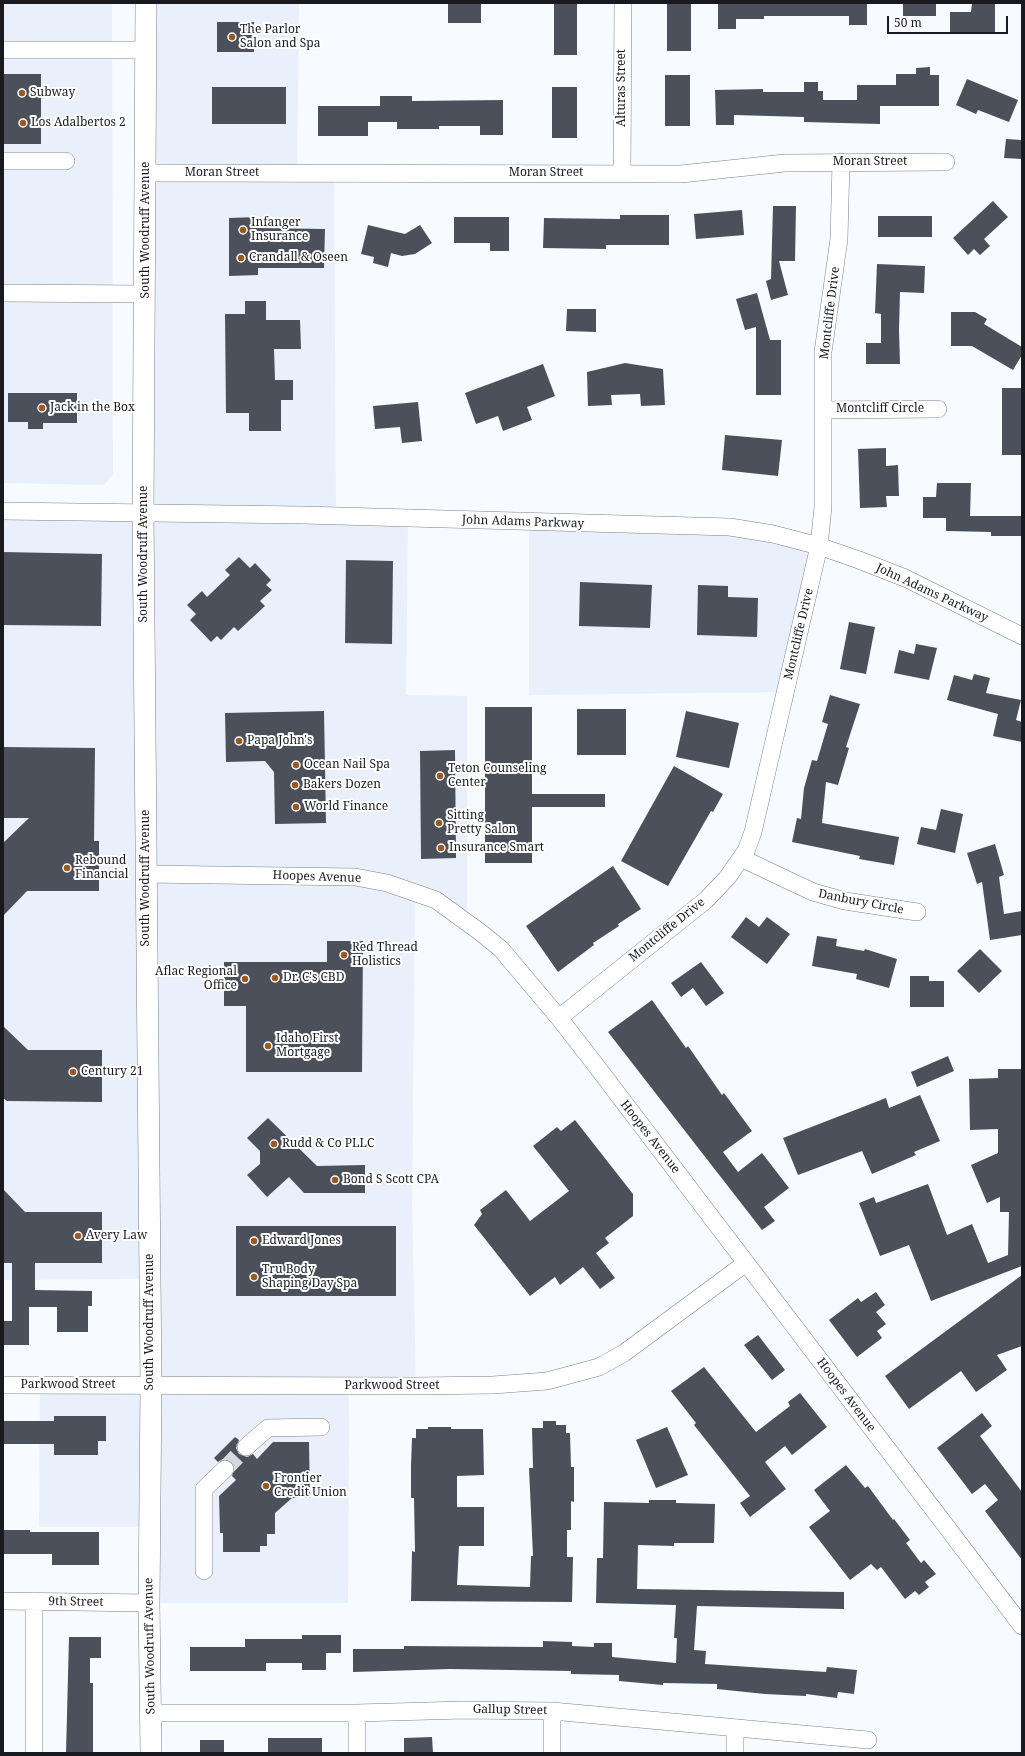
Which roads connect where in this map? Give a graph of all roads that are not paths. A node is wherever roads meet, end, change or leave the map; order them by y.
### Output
1 (146, 3) edge
2 (623, 3) edge
3 (3, 50) edge
4 (146, 50) junction
5 (3, 161) edge
6 (66, 161) dead end
7 (841, 162) junction
8 (946, 162) dead end
9 (146, 173) junction
10 (622, 173) junction
11 (3, 294) edge
12 (145, 294) junction
13 (938, 409) dead end
14 (823, 410) junction
15 (3, 511) edge
16 (143, 513) junction
17 (819, 546) junction
18 (1022, 636) edge
19 (741, 858) junction
20 (146, 874) junction
21 (917, 912) dead end
22 (559, 1018) junction
23 (746, 1263) junction
24 (3, 1385) edge
25 (151, 1386) junction
26 (321, 1427) dead end
27 (246, 1447) tunnel mouth
28 (225, 1469) tunnel mouth
29 (204, 1571) dead end
30 (3, 1601) edge
31 (34, 1601) junction
32 (149, 1603) junction
33 (1022, 1626) edge
34 (552, 1711) junction
35 (151, 1713) junction
36 (357, 1713) junction
37 (735, 1728) junction
38 (868, 1740) dead end
39 (34, 1753) edge
40 (151, 1753) edge
41 (358, 1753) edge
42 (552, 1753) edge
43 (735, 1753) edge

1 - 4 main road, South Woodruff Avenue
2 - 10 street, Alturas Street
3 - 4 street
4 - 9 main road, South Woodruff Avenue
5 - 6 street
7 - 8 street, Moran Street
7 - 10 street, Moran Street
7 - 14 street, Montcliffe Drive
9 - 10 street, Moran Street
9 - 12 main road, South Woodruff Avenue
11 - 12 street
12 - 16 main road, South Woodruff Avenue
13 - 14 street, Montcliff Circle
14 - 17 street, Montcliffe Drive
15 - 16 street, John Adams Parkway
16 - 17 street, John Adams Parkway
16 - 20 main road, South Woodruff Avenue
17 - 18 street, John Adams Parkway
17 - 19 street, Montcliffe Drive
19 - 21 street, Danbury Circle
19 - 22 street, Montcliffe Drive
20 - 22 street, Hoopes Avenue
20 - 25 main road, South Woodruff Avenue
22 - 23 street, Hoopes Avenue
23 - 25 street, Parkwood Street
23 - 33 street, Hoopes Avenue
24 - 25 street, Parkwood Street
25 - 32 main road, South Woodruff Avenue
26 - 27 street
28 - 29 street
30 - 31 street, 9th Street
31 - 32 street, 9th Street
31 - 39 street
32 - 35 main road, South Woodruff Avenue
34 - 36 street, Gallup Street
34 - 37 street, Gallup Street
34 - 42 street
35 - 36 street, Gallup Street
35 - 40 main road, South Woodruff Avenue
36 - 41 street
37 - 38 street, Gallup Street
37 - 43 street

